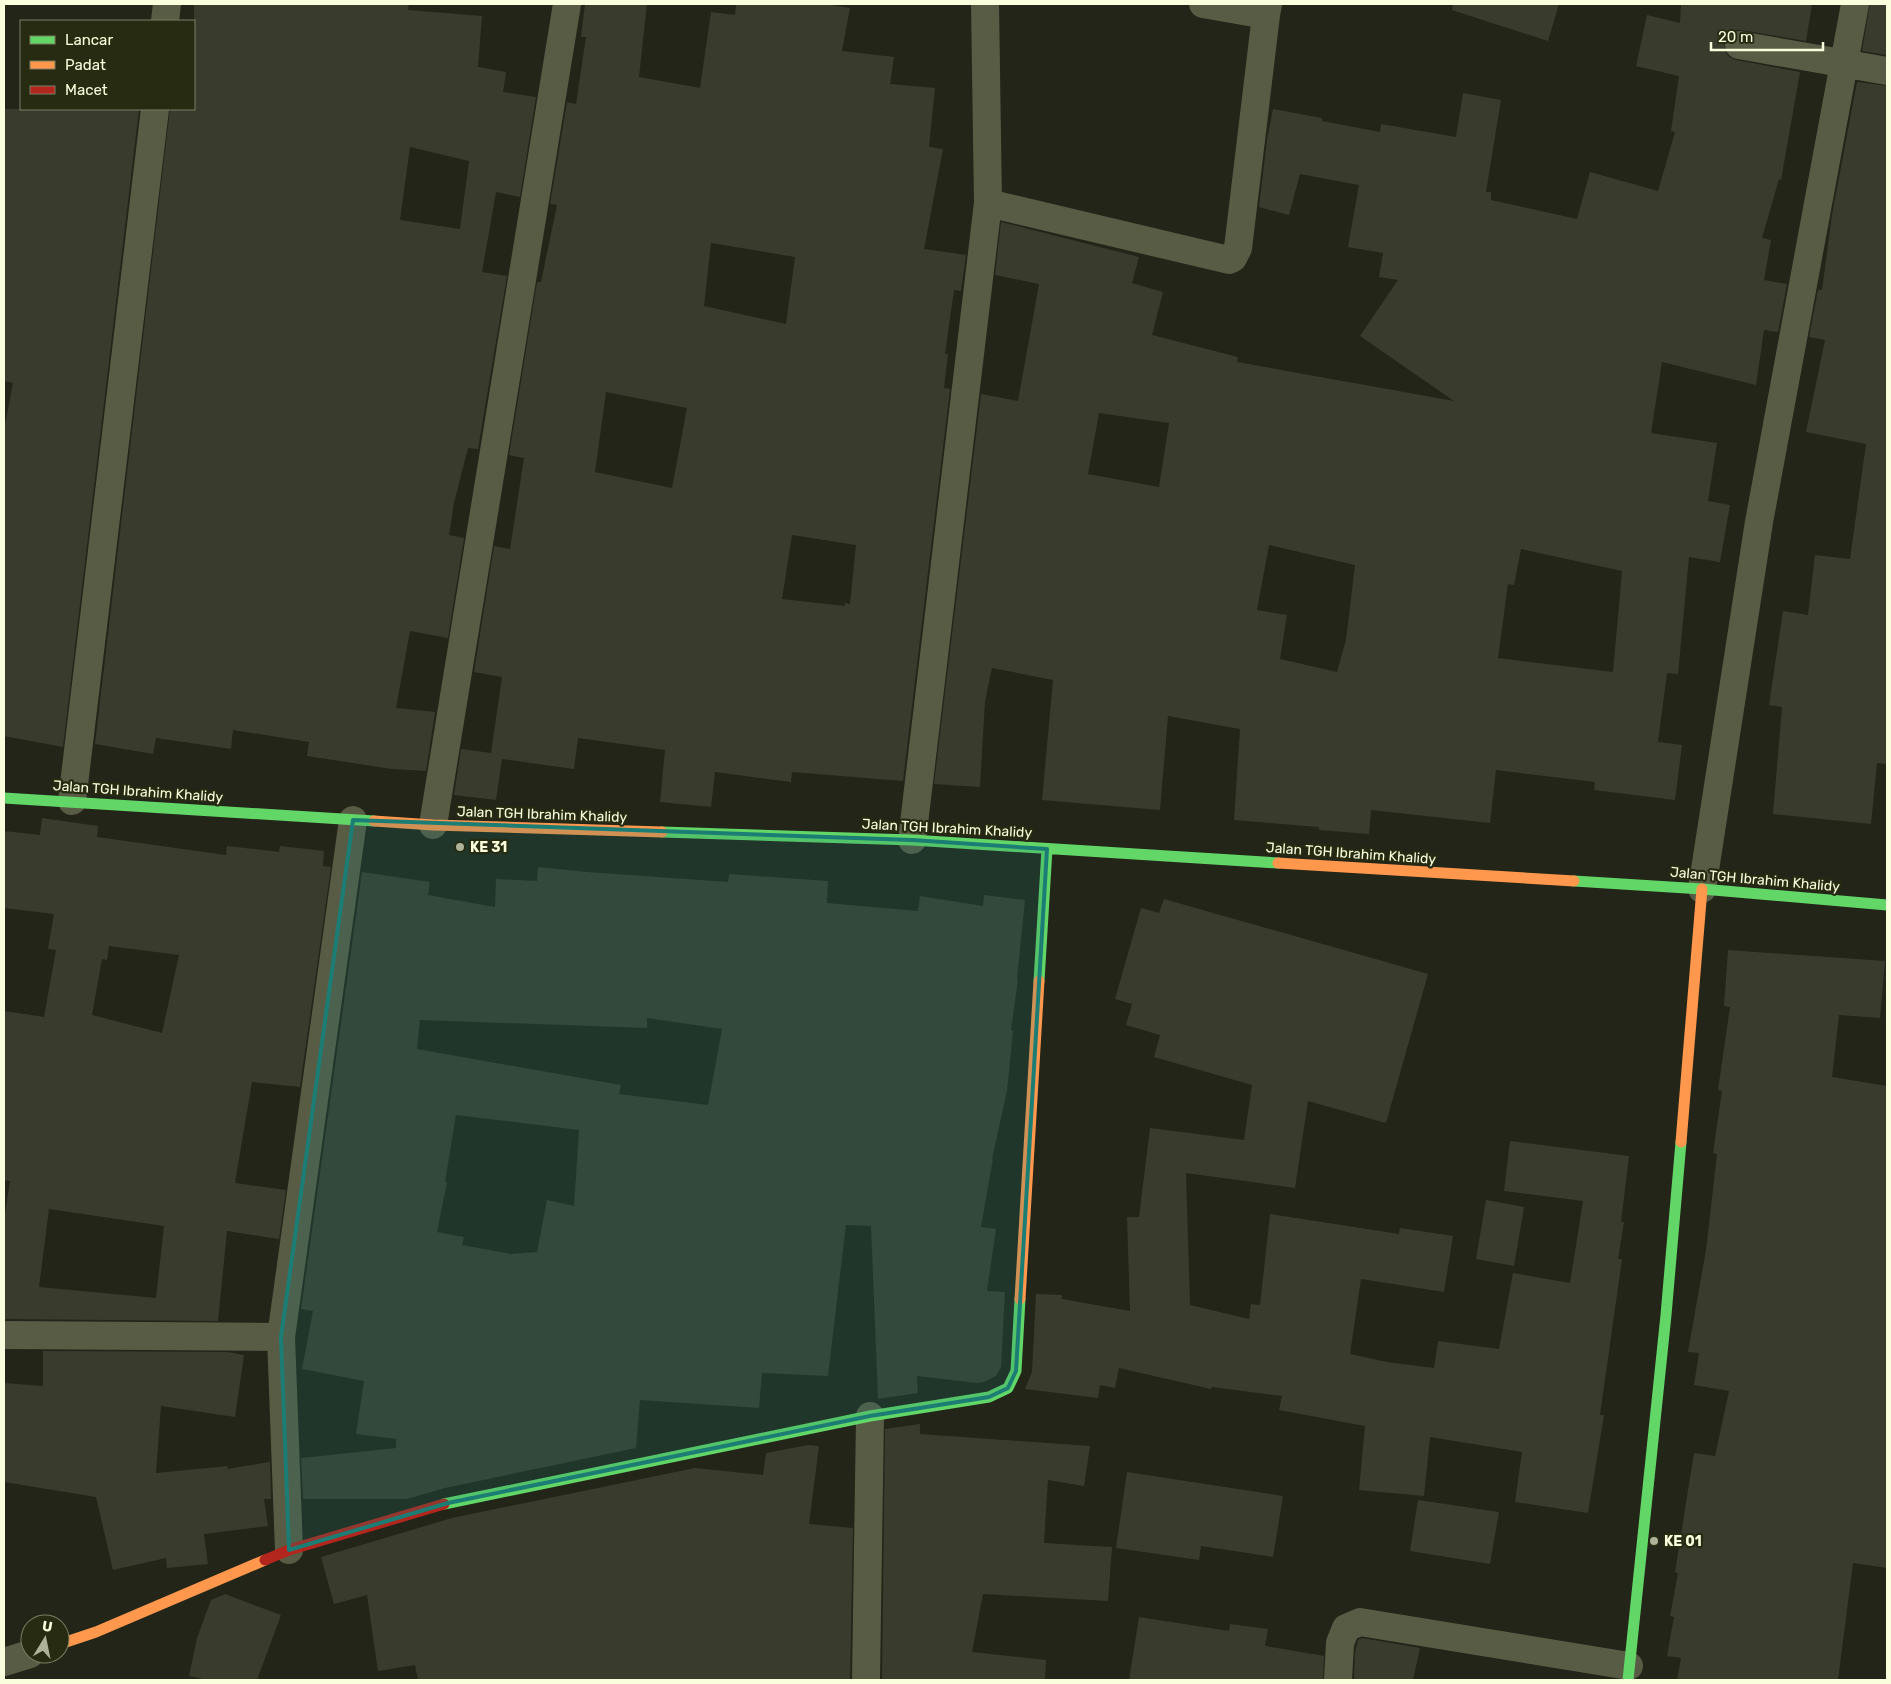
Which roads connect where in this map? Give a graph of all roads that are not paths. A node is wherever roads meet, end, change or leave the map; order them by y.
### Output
1 (167, 4) edge
2 (566, 4) edge
3 (985, 4) edge
4 (1203, 4) edge
5 (1855, 4) edge
6 (1267, 9) edge
7 (165, 20) edge
8 (1738, 45) dead end
9 (1844, 64) junction
10 (1887, 71) edge
11 (155, 110) edge
12 (988, 203) junction
13 (4, 798) edge
14 (72, 801) junction
15 (352, 820) junction
16 (433, 825) junction
17 (912, 840) junction
18 (1048, 849) junction
19 (1702, 889) junction
20 (1887, 906) edge
21 (4, 1335) edge
22 (281, 1336) junction
23 (870, 1416) junction
24 (289, 1550) junction
25 (70, 1641) edge
26 (20, 1657) edge
27 (4, 1662) edge
28 (1629, 1673) edge
29 (866, 1680) edge
30 (1338, 1680) edge

1 - 7 street
2 - 16 street
3 - 12 street
4 - 6 street
5 - 9 street
6 - 12 street
8 - 9 street
9 - 10 street
9 - 19 street
11 - 14 street
12 - 17 street
13 - 14 main road, Jalan TGH Ibrahim Khalidy
14 - 15 main road, Jalan TGH Ibrahim Khalidy
15 - 16 main road, Jalan TGH Ibrahim Khalidy
15 - 22 street
16 - 17 main road, Jalan TGH Ibrahim Khalidy
17 - 18 main road, Jalan TGH Ibrahim Khalidy
18 - 19 main road, Jalan TGH Ibrahim Khalidy
18 - 23 main road
19 - 20 main road, Jalan TGH Ibrahim Khalidy
19 - 28 main road
21 - 22 street
22 - 24 street
23 - 24 main road
23 - 29 street
24 - 25 main road
26 - 27 street
28 - 30 street

